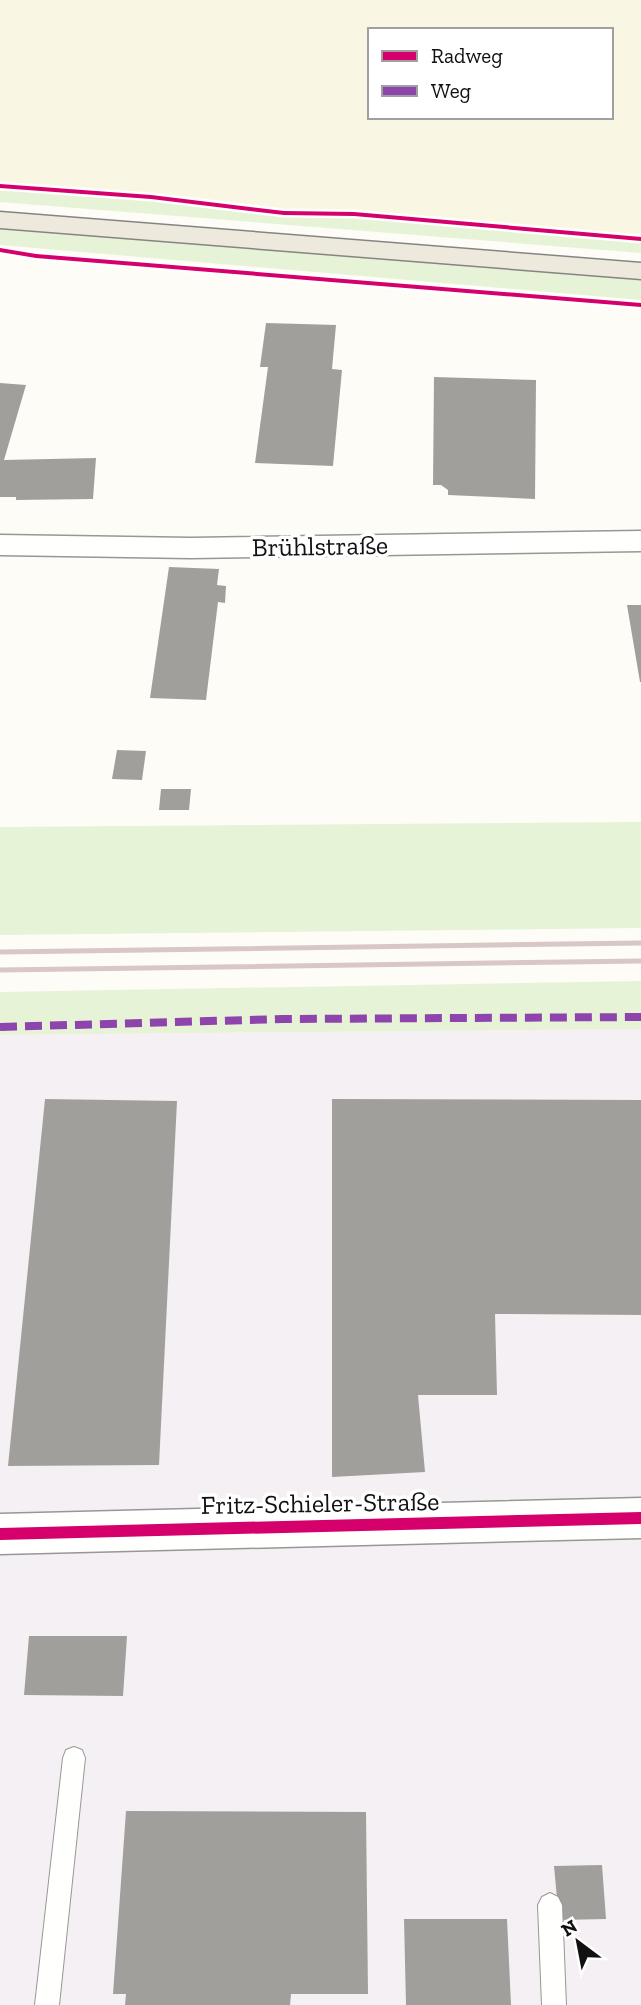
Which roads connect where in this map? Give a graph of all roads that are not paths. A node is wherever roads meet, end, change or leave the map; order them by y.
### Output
1 (0, 220) edge
2 (641, 271) edge
3 (641, 541) edge
4 (0, 545) edge
5 (641, 1518) edge
6 (0, 1534) edge
7 (74, 1758) dead end
8 (550, 1905) dead end
9 (47, 2005) edge
10 (554, 2005) edge

1 - 2 main road
3 - 4 street, Brühlstraße
5 - 6 street, Fritz-Schieler-Straße
7 - 9 lane
8 - 10 lane

